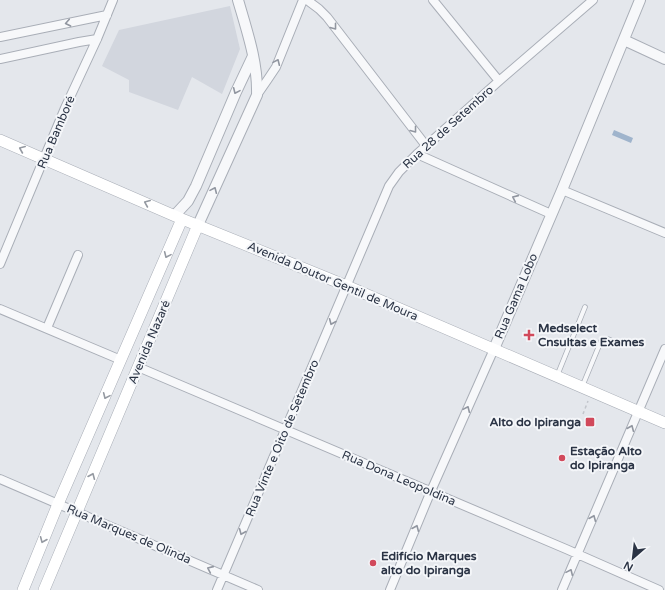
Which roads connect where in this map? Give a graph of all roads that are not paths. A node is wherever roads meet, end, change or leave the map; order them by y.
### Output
1 (113, 0) edge
2 (238, 0) edge
3 (303, 0) edge
4 (306, 0) edge
5 (433, 0) edge
6 (593, 0) edge
7 (640, 0) edge
8 (107, 15) junction
9 (0, 37) edge
10 (97, 39) junction
11 (624, 40) junction
12 (253, 56) junction
13 (0, 59) edge
14 (665, 59) edge
15 (499, 81) junction
16 (257, 95) junction
17 (0, 140) edge
18 (427, 147) junction
19 (417, 154) junction
20 (44, 159) junction
21 (562, 190) junction
22 (551, 214) junction
23 (179, 217) junction
24 (198, 226) junction
25 (214, 232) junction
26 (665, 233) edge
27 (193, 239) junction
28 (78, 255) dead end
29 (0, 264) edge
30 (347, 286) junction
31 (585, 307) dead end
32 (0, 309) edge
33 (46, 328) junction
34 (622, 345) dead end
35 (494, 349) junction
36 (665, 349) edge
37 (121, 360) junction
38 (138, 367) junction
39 (557, 376) junction
40 (587, 390) junction
41 (638, 411) junction
42 (665, 423) edge
43 (286, 430) junction
44 (0, 479) edge
45 (431, 491) junction
46 (58, 504) junction
47 (77, 512) junction
48 (578, 554) junction
49 (224, 575) junction
50 (23, 590) edge
51 (44, 590) edge
52 (217, 590) edge
53 (258, 590) edge
54 (390, 590) edge
55 (562, 590) edge
56 (659, 590) edge

1 - 8 street, Rua Bamboré
2 - 12 street, Avenida Nazaré
16 -> 3 street, Avenida Nazaré
4 -> 18 street
5 - 15 street
6 - 15 street, Rua 28 de Setembro
7 - 11 street, Rua Gama Lobo
8 -> 9 street
8 - 10 street, Rua Bamboré
10 - 13 street
10 - 20 street, Rua Bamboré
11 - 14 street
11 - 21 street, Rua Gama Lobo
12 - 16 street, Avenida Nazaré
12 -> 23 street, Avenida Nazaré
15 - 18 street, Rua 28 de Setembro
24 -> 16 street, Avenida Nazaré
20 -> 17 main road, Avenida Doutor Gentil de Moura
18 - 19 street, Rua 28 de Setembro
22 -> 19 street
19 - 30 street, Rua 28 de Setembro
23 -> 20 main road, Avenida Doutor Gentil de Moura
20 - 29 street, Rua Bamboré
21 - 22 street, Rua Gama Lobo
21 - 26 street
22 - 35 street, Rua Gama Lobo
23 - 24 main road, Avenida Doutor Gentil de Moura
23 -> 37 main road, Avenida Nazaré
24 - 25 main road, Avenida Doutor Gentil de Moura
24 - 27 main road, Avenida Nazaré
25 - 27 main road
25 - 30 main road, Avenida Doutor Gentil de Moura
27 - 38 main road, Avenida Nazaré
28 - 33 street
30 - 35 main road, Avenida Doutor Gentil de Moura
30 -> 43 street, Rua Vinte e Oito de Setembro
31 - 39 lane
32 - 33 street
33 - 37 street
34 - 40 lane
35 - 39 main road, Avenida Doutor Gentil de Moura
45 -> 35 street, Rua Gama Lobo
36 - 41 street
37 -> 46 main road, Avenida Nazaré
38 - 43 street, Rua Dona Leopoldina
47 -> 38 main road, Avenida Nazaré
39 - 40 main road, Avenida Doutor Gentil de Moura
40 - 41 main road, Avenida Doutor Gentil de Moura
41 - 42 main road, Avenida Doutor Gentil de Moura
48 -> 41 street
43 - 45 street, Rua Dona Leopoldina
43 -> 49 street, Rua Vinte e Oito de Setembro
44 - 46 street, Rua Marques de Olinda
45 - 48 street, Rua Dona Leopoldina
54 -> 45 street, Rua Gama Lobo
46 - 47 street, Rua Marques de Olinda
46 -> 50 main road, Avenida Nazaré
49 -> 47 street, Rua Marques de Olinda
47 - 51 main road, Avenida Nazaré
55 -> 48 street
48 - 56 street, Rua Dona Leopoldina
49 - 52 street, Rua Vinte e Oito de Setembro
49 - 53 street, Rua Marques de Olinda

